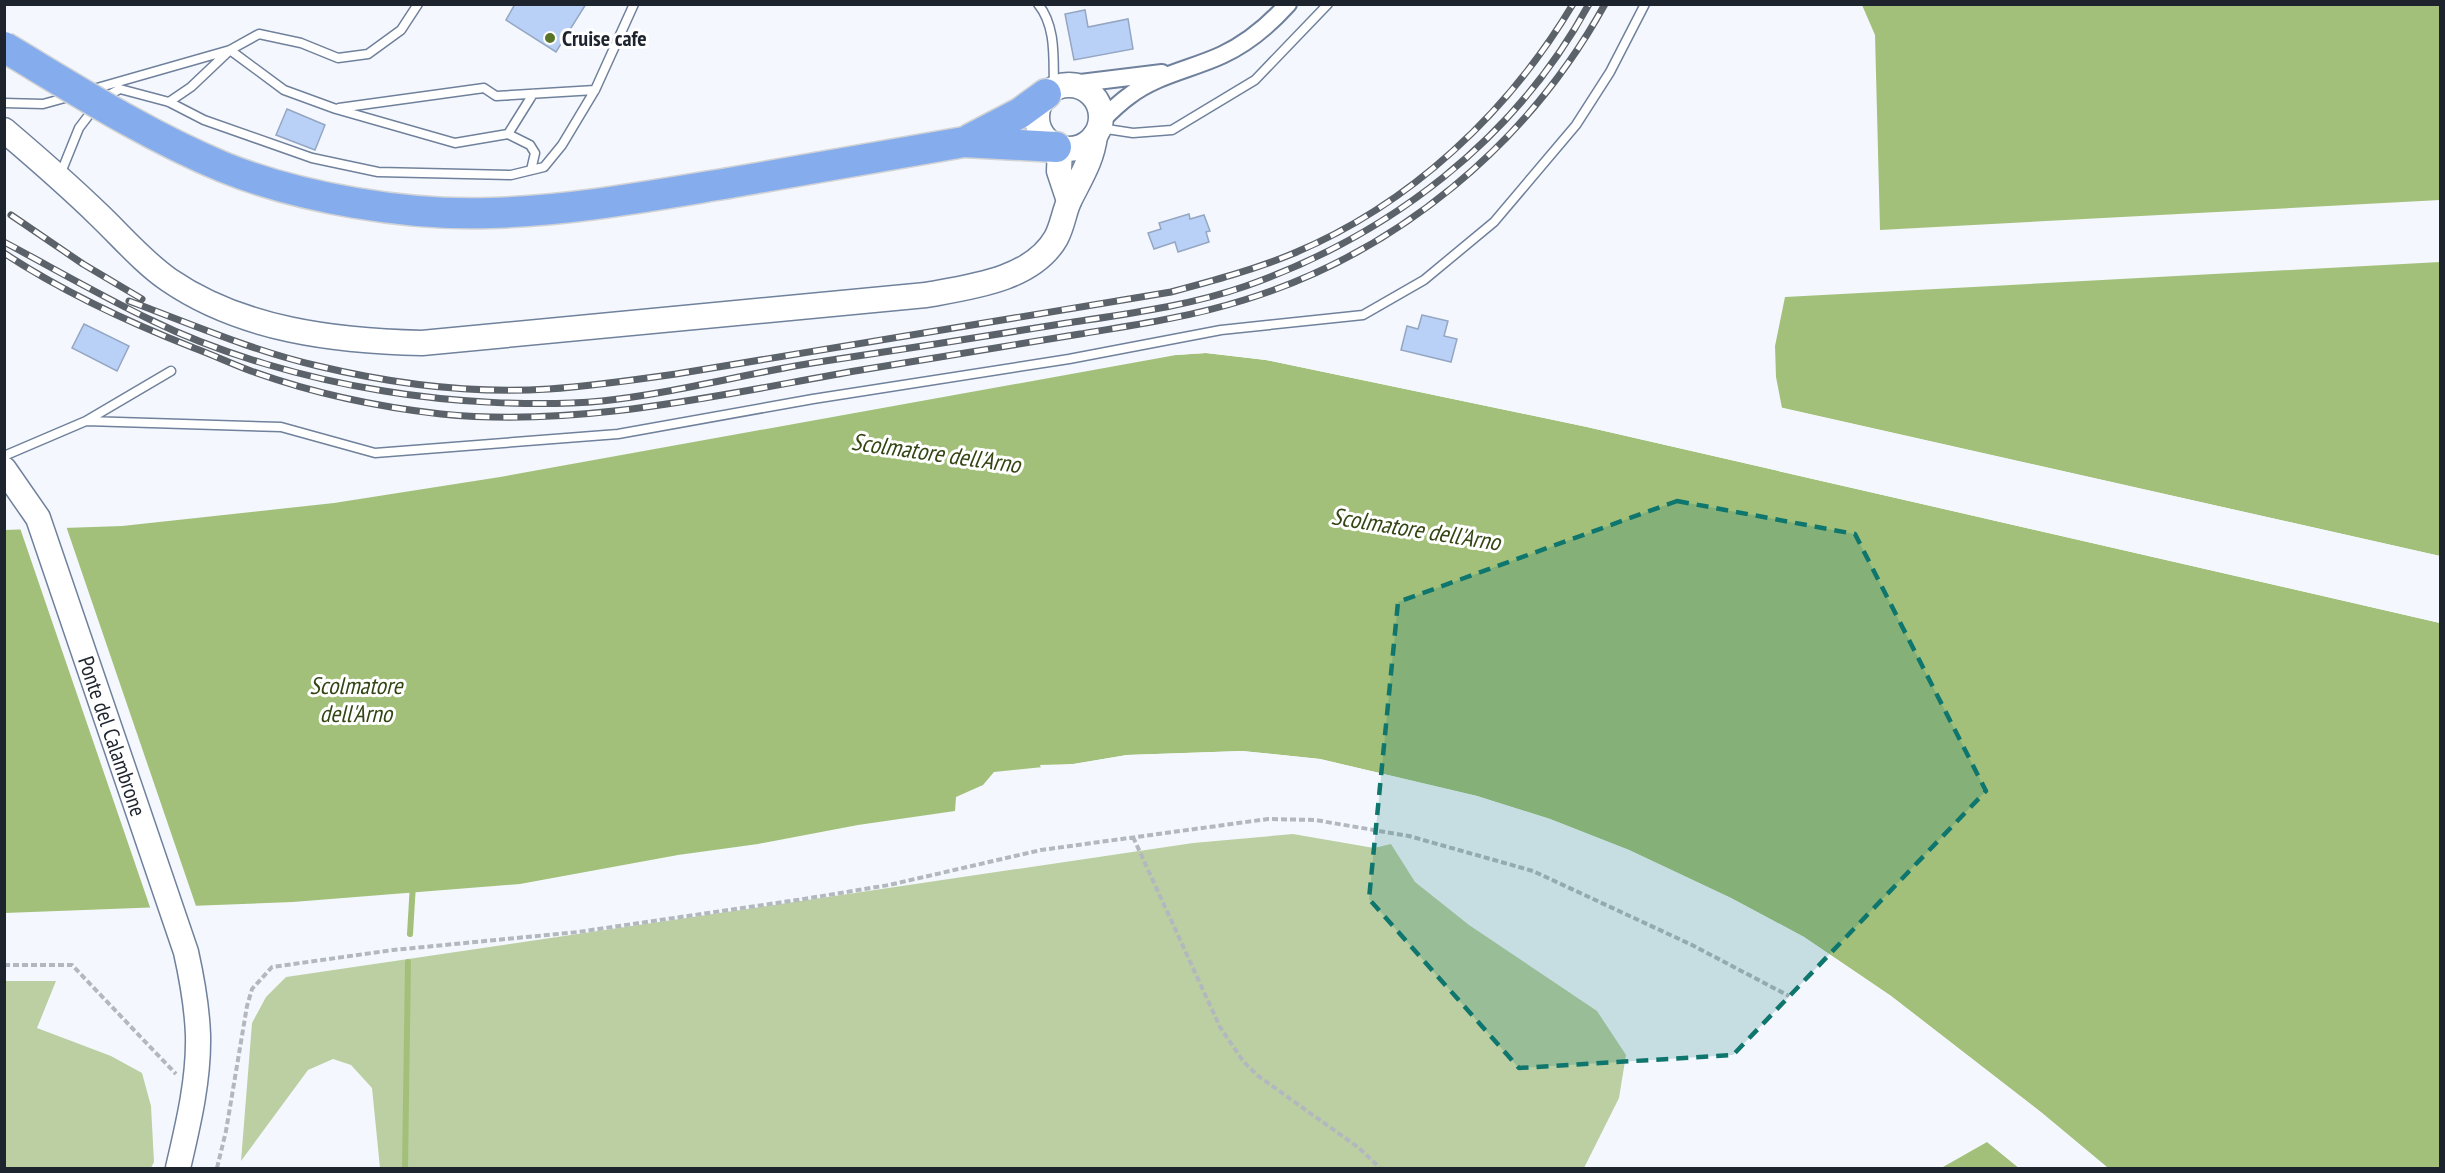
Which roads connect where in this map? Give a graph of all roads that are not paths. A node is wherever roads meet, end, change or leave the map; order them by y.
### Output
1 (418, 4) edge
2 (634, 4) edge
3 (1038, 4) edge
4 (1288, 4) edge
5 (1328, 4) edge
6 (1645, 4) edge
7 (4, 47) edge
8 (230, 50) junction
9 (1178, 71) junction
10 (1055, 89) junction
11 (595, 90) junction
12 (533, 94) junction
13 (170, 102) junction
14 (4, 103) edge
15 (336, 109) junction
16 (1099, 128) junction
17 (4, 130) edge
18 (508, 134) junction
19 (964, 142) junction
20 (1058, 148) junction
21 (531, 170) junction
22 (59, 177) junction
23 (1069, 201) junction
24 (171, 371) dead end
25 (86, 421) junction
26 (4, 456) edge
27 (4, 469) edge
28 (178, 1168) edge

1 - 8 lane
2 - 11 lane
3 - 10 lane
4 - 9 street
5 - 16 lane
6 - 25 lane
7 - 19 highway, bridge
8 - 13 lane
8 - 14 lane
8 - 15 lane
9 - 10 street
9 - 16 street
10 - 16 street
10 - 19 highway
10 - 20 street
11 - 12 lane
11 - 21 lane
12 - 15 lane
12 - 18 lane
13 - 21 lane
13 - 22 lane
15 - 18 lane
16 - 20 street
16 - 23 street
17 - 22 street
18 - 21 lane
19 - 20 highway
20 - 23 street
22 - 23 street
24 - 25 lane
25 - 26 lane
27 - 28 street, Ponte del Calambrone

